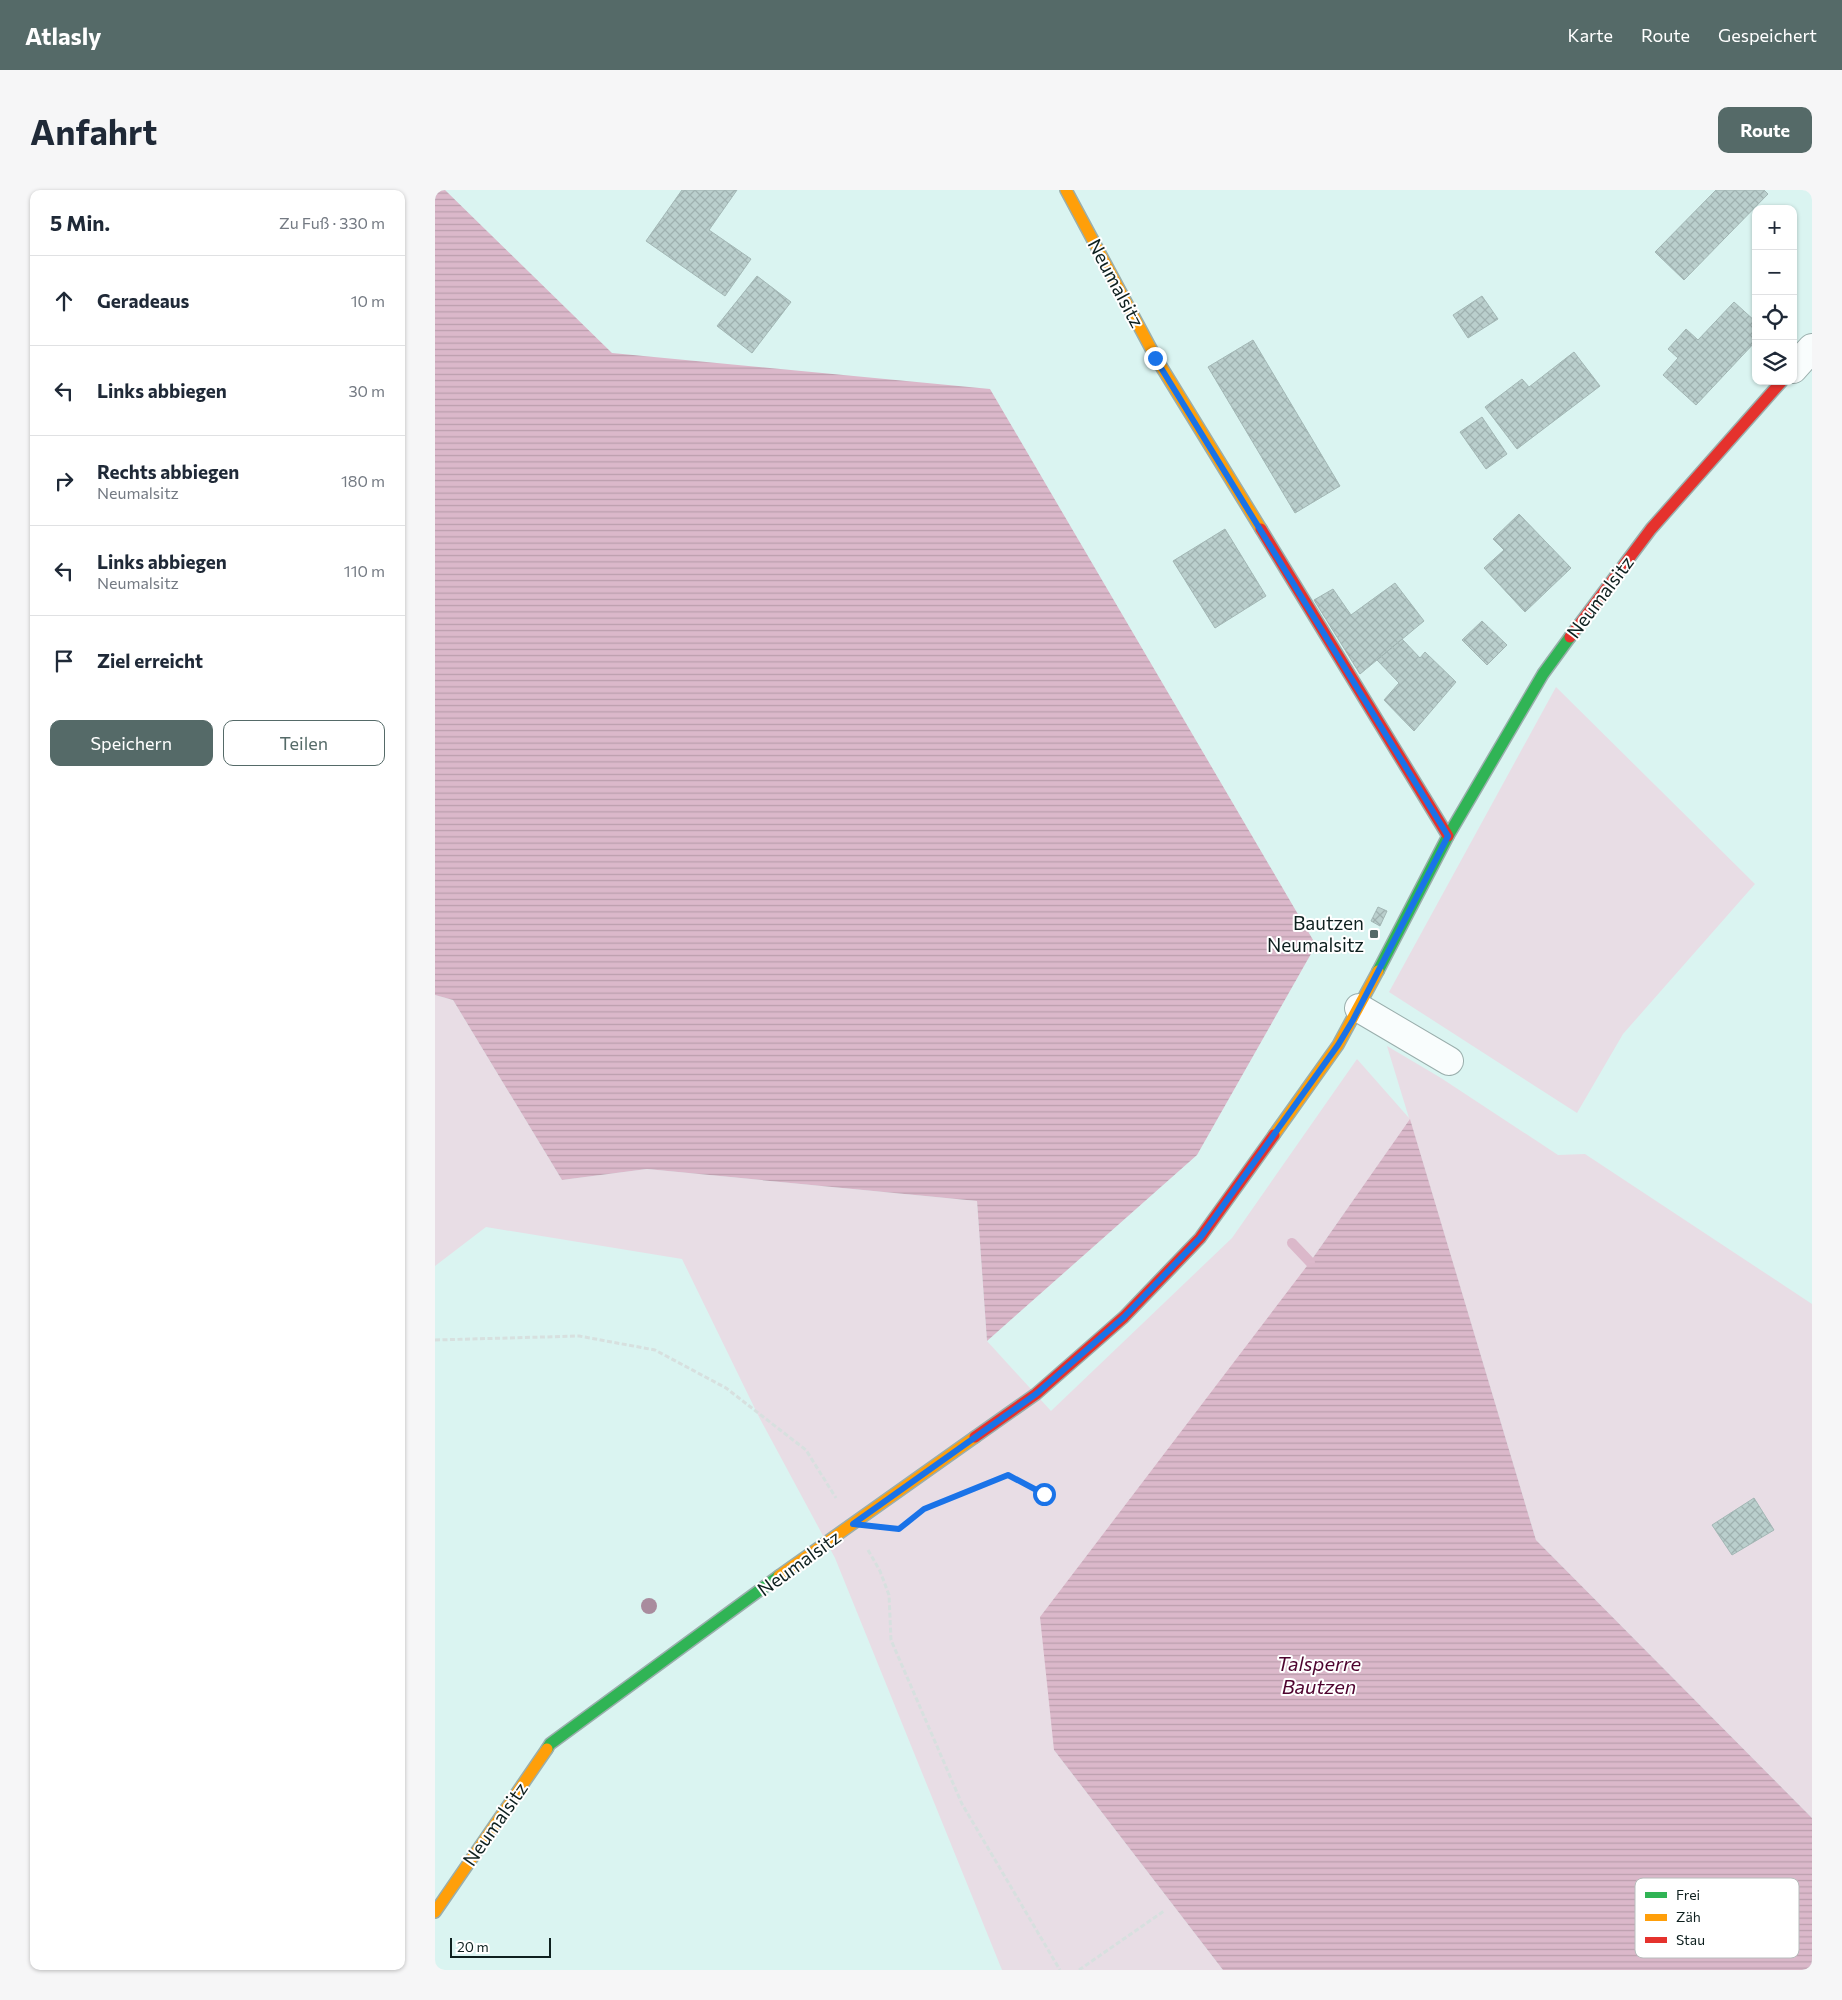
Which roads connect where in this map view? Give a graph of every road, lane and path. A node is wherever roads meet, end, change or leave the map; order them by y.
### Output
1 (1066, 190) edge
2 (1812, 348) edge
3 (1797, 365) edge
4 (1778, 385) edge
5 (1448, 836) junction
6 (1359, 1008) junction
7 (1449, 1061) dead end
8 (435, 1340) edge
9 (1044, 1494) dead end
10 (932, 1506) dead end
11 (853, 1524) junction
12 (1164, 1911) dead end
13 (435, 1912) edge
14 (1060, 1970) edge
15 (1079, 1970) edge

1 - 5 street, Neumalsitz
2 - 3 street
4 - 5 street, Neumalsitz
5 - 6 street, Neumalsitz
6 - 7 street
6 - 11 street, Neumalsitz
8 - 11 path
9 - 10 path
11 - 13 street, Neumalsitz
11 - 14 path
12 - 15 path

